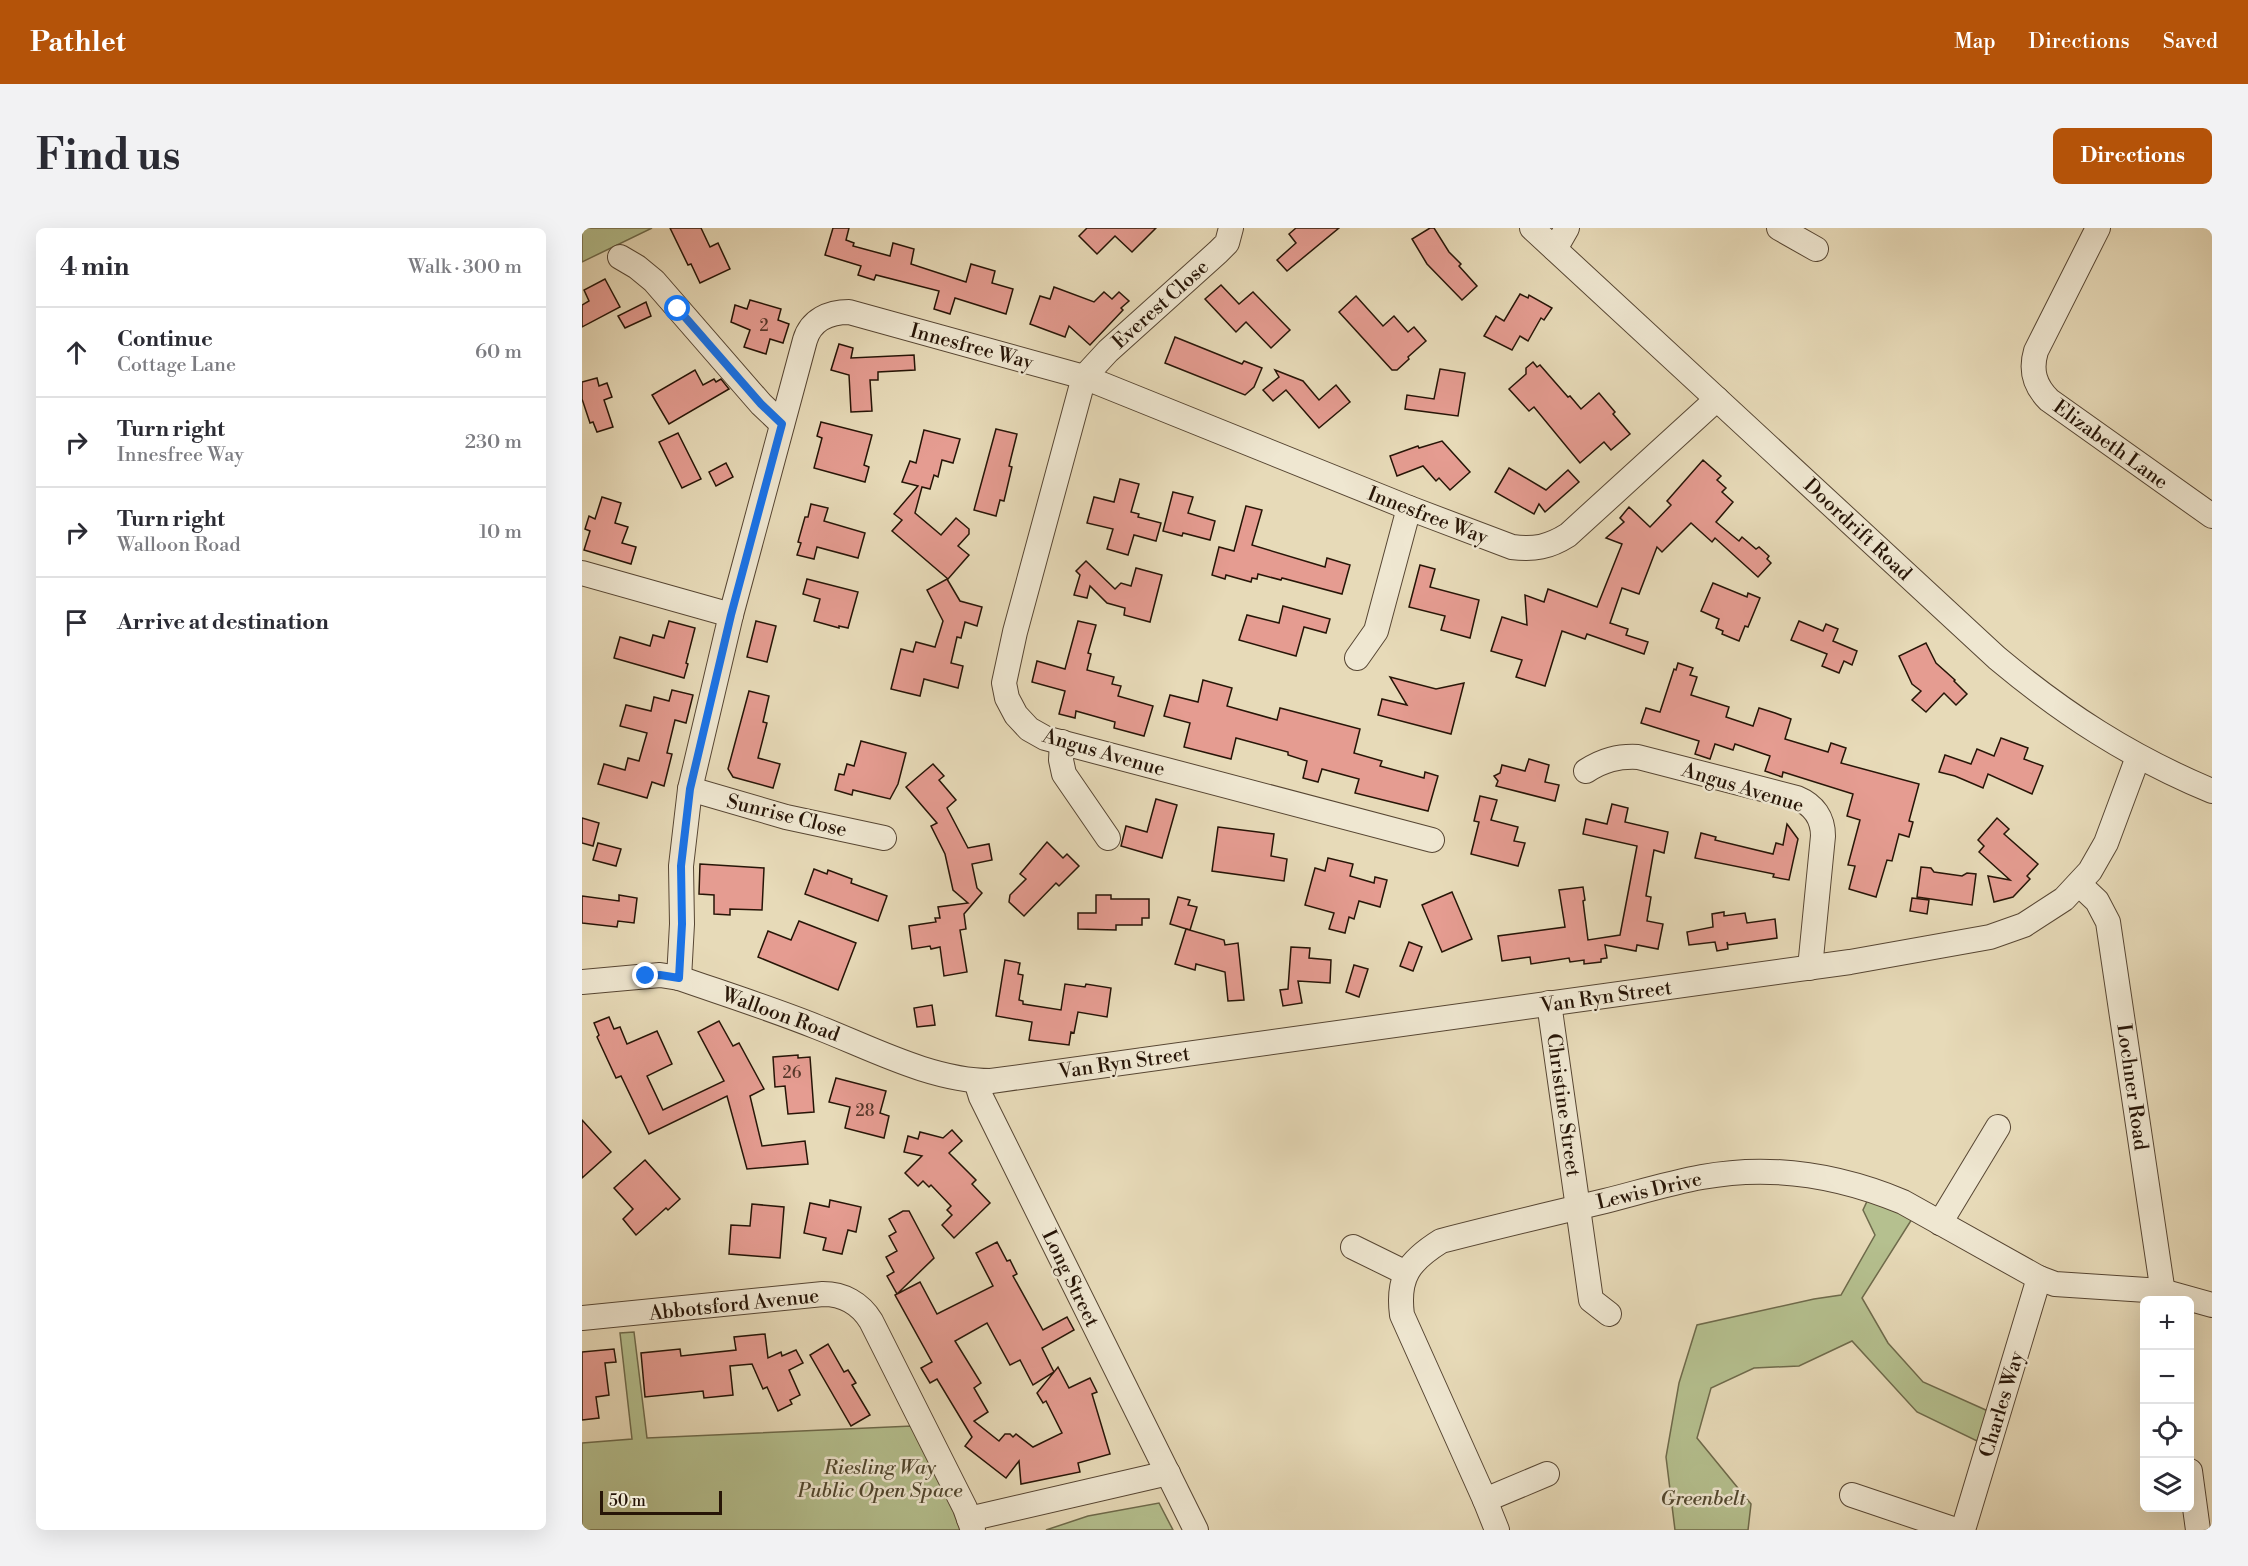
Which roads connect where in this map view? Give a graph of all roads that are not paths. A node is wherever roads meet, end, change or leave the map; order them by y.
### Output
1 (1232, 228) edge
2 (1532, 228) edge
3 (1567, 228) edge
4 (1779, 228) edge
5 (2098, 228) edge
6 (1555, 249) junction
7 (1816, 249) dead end
8 (620, 257) dead end
9 (1084, 377) junction
10 (1717, 399) junction
11 (782, 424) junction
12 (1409, 508) junction
13 (2212, 516) edge
14 (582, 573) edge
15 (731, 615) junction
16 (1357, 658) dead end
17 (1062, 742) junction
18 (2138, 757) junction
19 (1586, 771) dead end
20 (690, 789) junction
21 (2212, 791) edge
22 (884, 838) dead end
23 (1108, 838) dead end
24 (1432, 840) dead end
25 (2079, 884) junction
26 (1810, 968) junction
27 (679, 978) junction
28 (582, 982) edge
29 (1549, 1004) junction
30 (976, 1081) junction
31 (1998, 1127) dead end
32 (1578, 1207) junction
33 (1940, 1223) junction
34 (1353, 1247) dead end
35 (1406, 1273) junction
36 (2039, 1278) junction
37 (2163, 1296) edge
38 (2194, 1302) edge
39 (2212, 1305) edge
40 (1609, 1314) dead end
41 (582, 1318) edge
42 (1168, 1473) junction
43 (1548, 1474) dead end
44 (1852, 1495) dead end
45 (1485, 1500) junction
46 (2194, 1500) edge
47 (971, 1525) edge
48 (1196, 1530) edge
49 (1497, 1530) edge
50 (1956, 1530) edge
51 (1963, 1530) edge
52 (2198, 1530) edge

1 - 9 street, Everest Close
2 - 6 street, Doordrift Road
3 - 6 street
4 - 7 street
5 - 13 street, Elizabeth Lane
6 - 10 street, Doordrift Road
8 - 11 street
9 - 11 street, Innesfree Way
9 - 12 street, Innesfree Way
9 - 17 street, Angus Avenue
10 - 12 street, Innesfree Way
10 - 18 street, Doordrift Road
11 - 15 street, Innesfree Way
12 - 16 street
14 - 15 street
15 - 20 street, Innesfree Way
17 - 23 street
17 - 24 street, Angus Avenue
18 - 21 street, Doordrift Road
18 - 25 street, Van Ryn Street
19 - 26 street, Angus Avenue
20 - 22 street, Sunrise Close
20 - 27 street, Innesfree Way
25 - 26 street, Van Ryn Street
25 - 37 street, Lochner Road
26 - 29 street, Van Ryn Street
27 - 28 street, Walloon Road
27 - 30 street, Walloon Road
29 - 30 street, Van Ryn Street
29 - 32 street, Christine Street
30 - 42 street, Long Street
31 - 33 street
32 - 33 street, Lewis Drive
32 - 35 street, Lewis Drive
32 - 40 street, Christine Street
33 - 36 street, Lewis Drive
34 - 35 street
35 - 45 street, Lewis Drive
36 - 37 street, Lewis Drive
36 - 51 street, Charles Way
38 - 39 street, Lewis Drive
41 - 47 street, Abbotsford Avenue
42 - 47 street
42 - 48 street, Long Street
43 - 45 street
44 - 50 street
45 - 49 street, Lewis Drive
46 - 52 street

